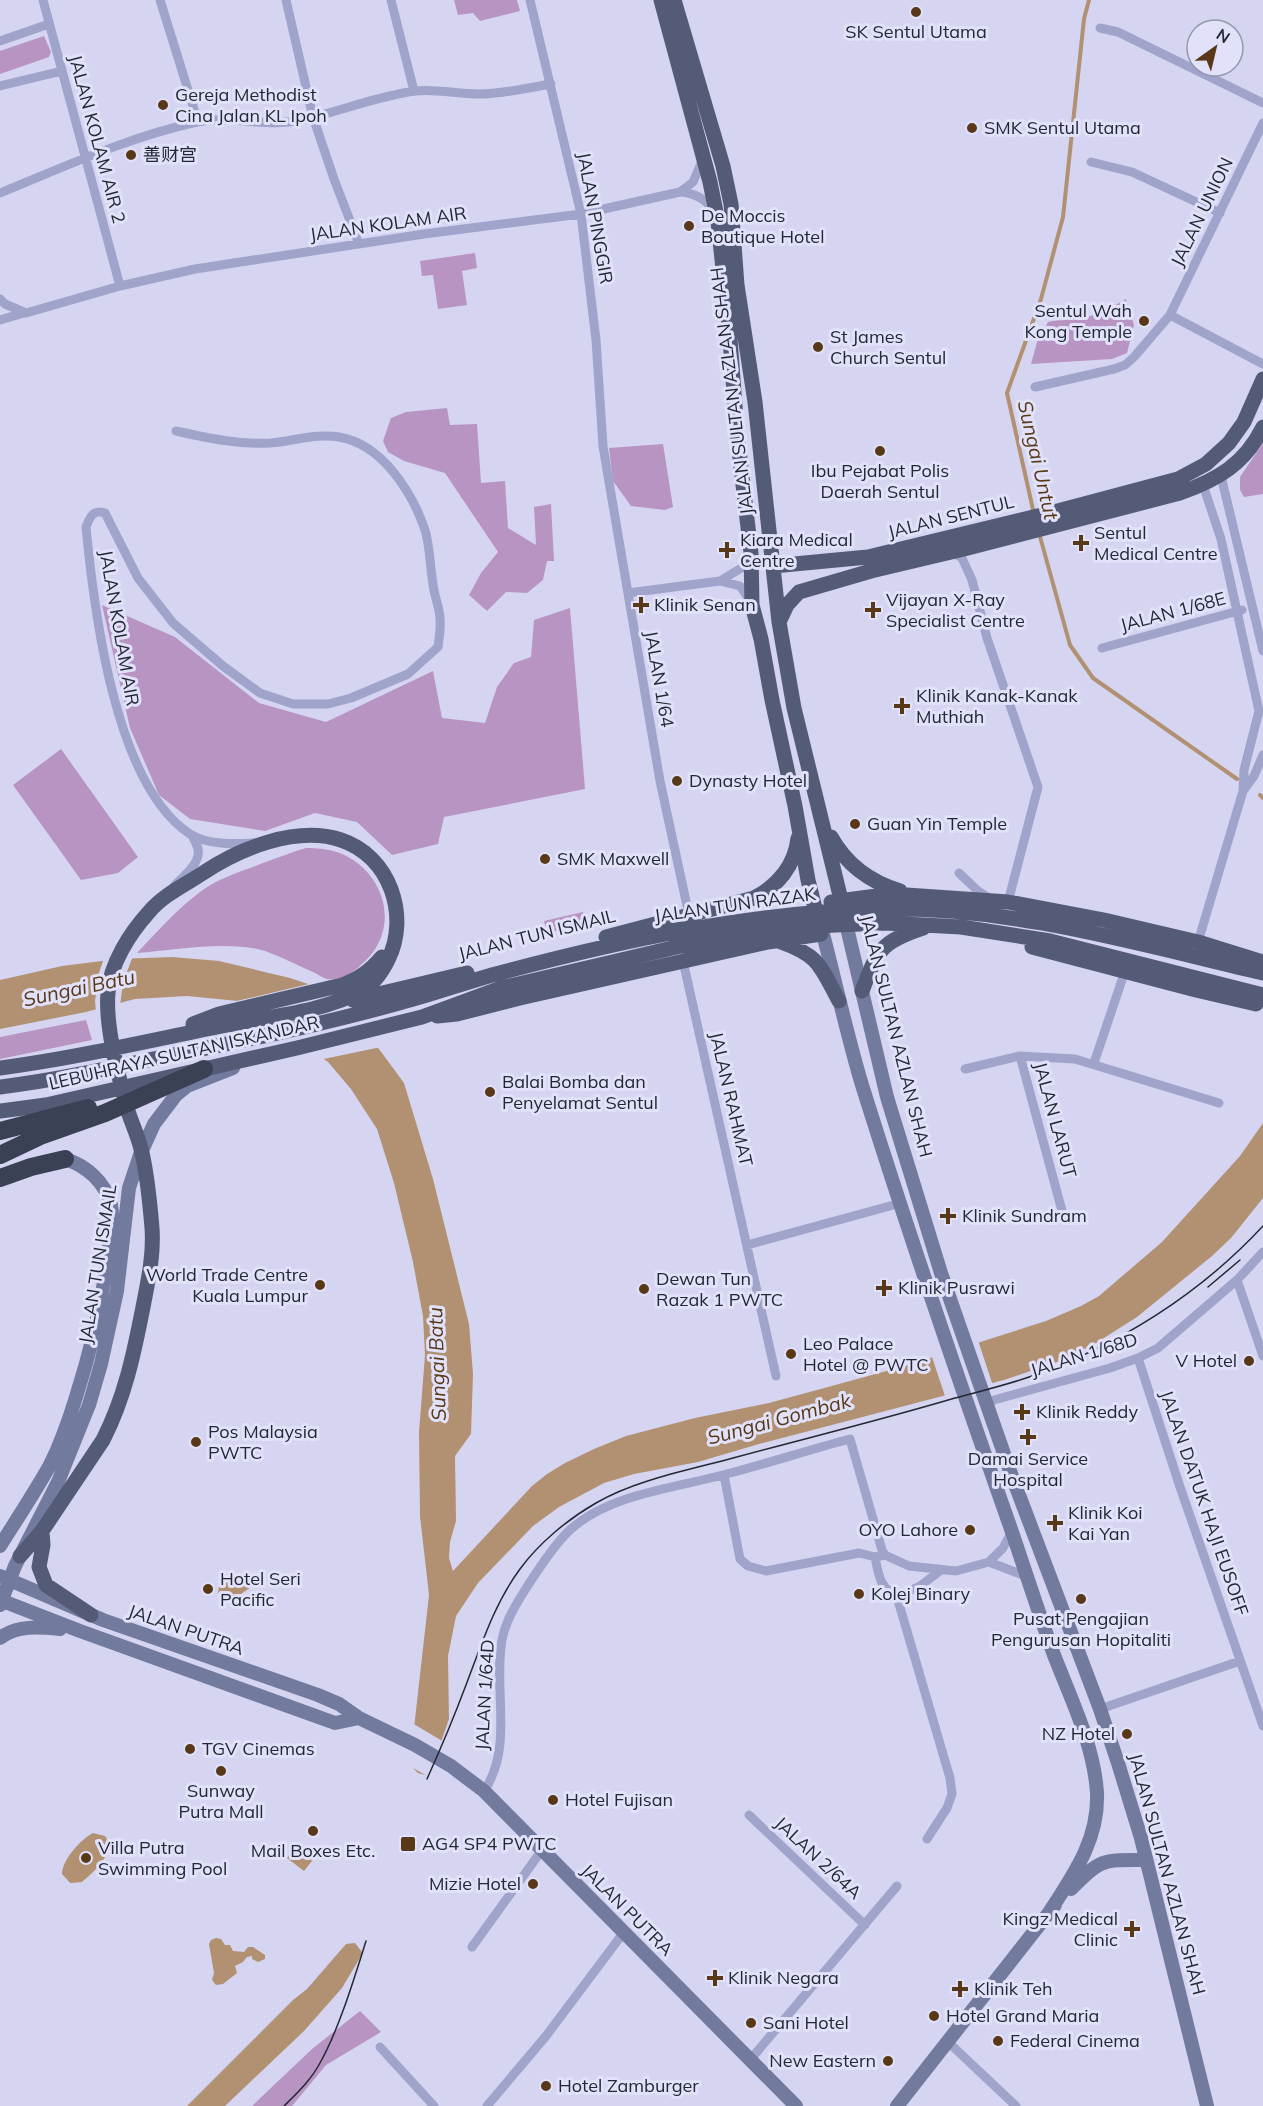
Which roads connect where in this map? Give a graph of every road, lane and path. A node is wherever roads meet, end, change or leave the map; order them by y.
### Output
1 (43, 0) edge
2 (160, 0) edge
3 (286, 0) edge
4 (391, 0) edge
5 (530, 0) edge
6 (661, 0) edge
7 (674, 0) edge
8 (49, 24) junction
9 (1100, 28) dead end
10 (0, 41) edge
11 (62, 71) junction
12 (551, 84) junction
13 (0, 86) edge
14 (414, 91) junction
15 (1263, 103) edge
16 (313, 117) junction
17 (198, 122) junction
18 (1263, 123) edge
19 (704, 158) junction
20 (85, 159) junction
21 (1091, 162) dead end
22 (680, 192) junction
23 (0, 193) edge
24 (1220, 213) junction
25 (581, 214) junction
26 (718, 222) junction
27 (359, 244) junction
28 (120, 286) junction
29 (0, 299) edge
30 (26, 313) junction
31 (1170, 315) junction
32 (0, 320) edge
33 (1263, 364) edge
34 (1263, 379) edge
35 (1035, 387) dead end
36 (1263, 427) edge
37 (176, 431) dead end
38 (603, 446) joint
39 (1221, 476) junction
40 (1203, 485) junction
41 (1052, 519) junction
42 (1024, 526) junction
43 (951, 552) junction
44 (751, 553) junction
45 (772, 566) junction
46 (720, 581) junction
47 (628, 593) junction
48 (752, 605) junction
49 (1252, 607) junction
50 (1238, 612) junction
51 (779, 622) junction
52 (761, 639) junction
53 (1102, 648) dead end
54 (1263, 651) edge
55 (1263, 755) edge
56 (1243, 791) junction
57 (821, 818) junction
58 (799, 832) junction
59 (192, 835) junction
60 (261, 843) junction
61 (959, 873) dead end
62 (914, 896) junction
63 (163, 898) junction
64 (754, 898) junction
65 (841, 900) junction
66 (992, 901) junction
67 (1008, 902) junction
68 (813, 904) junction
69 (689, 915) junction
70 (923, 928) junction
71 (848, 932) junction
72 (823, 934) junction
73 (397, 935) junction
74 (773, 941) junction
75 (1198, 942) junction
76 (683, 962) junction
77 (1263, 962) edge
78 (1125, 971) junction
79 (1263, 973) edge
80 (484, 978) junction
81 (862, 991) junction
82 (396, 992) junction
83 (1263, 995) edge
84 (839, 1001) junction
85 (329, 1005) junction
86 (1263, 1005) edge
87 (360, 1012) joint
88 (422, 1017) junction
89 (376, 1029) joint
90 (134, 1044) junction
91 (269, 1054) junction
92 (1020, 1056) junction
93 (1094, 1063) junction
94 (0, 1068) edge
95 (204, 1069) junction
96 (965, 1069) dead end
97 (0, 1087) edge
98 (1219, 1103) dead end
99 (0, 1112) edge
100 (0, 1131) edge
101 (0, 1155) edge
102 (65, 1159) junction
103 (0, 1168) edge
104 (0, 1178) edge
105 (901, 1203) junction
106 (1064, 1218) dead end
107 (747, 1245) junction
108 (1263, 1252) edge
109 (1237, 1280) junction
110 (1263, 1356) edge
111 (1138, 1358) junction
112 (776, 1376) dead end
113 (988, 1404) junction
114 (724, 1475) junction
115 (1012, 1531) junction
116 (42, 1532) junction
117 (0, 1546) edge
118 (885, 1555) junction
119 (20, 1556) junction
120 (875, 1557) junction
121 (989, 1562) junction
122 (940, 1571) junction
123 (1028, 1577) junction
124 (4, 1579) edge
125 (897, 1597) junction
126 (0, 1602) edge
127 (91, 1615) junction
128 (80, 1632) junction
129 (0, 1638) edge
130 (1240, 1661) junction
131 (1100, 1709) junction
132 (359, 1718) junction
133 (1263, 1726) edge
134 (484, 1791) junction
135 (749, 1815) dead end
136 (927, 1839) dead end
137 (542, 1850) junction
138 (1145, 1860) junction
139 (897, 1886) dead end
140 (1050, 1911) junction
141 (865, 1925) junction
142 (624, 1932) junction
143 (472, 1947) dead end
144 (947, 2041) junction
145 (380, 2047) dead end
146 (750, 2060) junction
147 (434, 2106) edge
148 (487, 2106) edge
149 (796, 2106) edge
150 (897, 2106) edge
151 (1016, 2106) edge
152 (1205, 2106) edge

1 - 8 street, JALAN KOLAM AIR 2
2 - 17 street
3 - 16 street
4 - 14 street
5 - 12 street, JALAN PINGGIR
6 - 19 main road, JALAN SULTAN AZLAN SHAH
7 - 45 main road, JALAN SULTAN AZLAN SHAH
8 - 10 street
8 - 11 street, JALAN KOLAM AIR 2
9 - 15 street
11 - 13 street
11 - 20 street, JALAN KOLAM AIR 2
12 - 14 street
12 - 25 street, JALAN PINGGIR
14 - 16 street
16 - 17 street
16 - 27 street
17 - 20 street
18 - 24 street, JALAN UNION
19 - 22 street
19 - 26 main road, JALAN SULTAN AZLAN SHAH
20 - 23 street
20 - 28 street, JALAN KOLAM AIR 2
21 - 24 street
22 - 25 street, JALAN KOLAM AIR
22 - 26 street
24 - 31 street, JALAN UNION
25 - 27 street, JALAN KOLAM AIR
25 - 38 street, JALAN PINGGIR
26 - 44 main road, JALAN SULTAN AZLAN SHAH
27 - 28 street, JALAN KOLAM AIR
28 - 30 street, JALAN KOLAM AIR
29 - 30 street
30 - 32 street, JALAN KOLAM AIR
31 - 33 street
31 - 35 street, JALAN UNION
34 - 41 main road, JALAN SENTUL
36 - 39 main road, JALAN SENTUL
37 - 59 street, JALAN KOLAM AIR
38 - 47 street, JALAN 1/64
39 - 40 main road, JALAN SENTUL
39 - 49 street
40 - 41 main road, JALAN SENTUL
40 - 50 street
41 - 42 main road, JALAN SENTUL
42 - 43 main road, JALAN SENTUL
42 - 45 main road, JALAN SENTUL
43 - 51 main road, JALAN SENTUL
43 - 67 street
44 - 46 street
44 - 48 main road, JALAN SULTAN AZLAN SHAH
45 - 51 main road, JALAN SULTAN AZLAN SHAH
45 - 52 main road
46 - 47 street
46 - 48 street
47 - 69 street, JALAN 1/64
48 - 52 main road, JALAN SULTAN AZLAN SHAH
49 - 50 street, JALAN 1/68E
49 - 54 street
50 - 53 street, JALAN 1/68E
50 - 56 street
51 - 57 main road, JALAN SULTAN AZLAN SHAH
52 - 58 main road, JALAN SULTAN AZLAN SHAH
55 - 56 street
56 - 75 street
57 - 62 main road
57 - 65 main road, JALAN SULTAN AZLAN SHAH
58 - 64 main road
58 - 68 main road, JALAN SULTAN AZLAN SHAH
59 - 60 street, JALAN KOLAM AIR
59 - 63 street
60 - 63 main road
60 - 73 main road
61 - 66 street
62 - 65 main road, JALAN TUN RAZAK
62 - 66 main road, JALAN TUN RAZAK
62 - 70 main road
63 - 116 main road
64 - 69 main road, JALAN TUN ISMAIL
64 - 74 main road
65 - 68 main road, JALAN TUN RAZAK
65 - 71 main road, JALAN SULTAN AZLAN SHAH
66 - 67 main road, JALAN TUN RAZAK
67 - 75 main road, JALAN TUN RAZAK
68 - 72 main road, JALAN SULTAN AZLAN SHAH
69 - 82 main road, JALAN TUN ISMAIL
70 - 71 main road
70 - 78 main road
70 - 81 main road
71 - 72 main road
71 - 81 main road, JALAN SULTAN AZLAN SHAH
72 - 74 main road
72 - 84 main road, JALAN SULTAN AZLAN SHAH
73 - 85 main road
73 - 90 main road
74 - 76 main road
74 - 84 main road
75 - 77 main road, JALAN TUN RAZAK
76 - 88 main road
76 - 107 street, JALAN RAHMAT
78 - 86 main road
78 - 93 street
79 - 80 main road, JALAN TUN RAZAK
80 - 82 main road
80 - 87 main road, JALAN TUN RAZAK
81 - 113 main road, JALAN SULTAN AZLAN SHAH
82 - 85 main road, JALAN TUN ISMAIL
83 - 88 main road, JALAN TUN RAZAK
84 - 105 main road, JALAN SULTAN AZLAN SHAH
85 - 90 main road
87 - 97 main road, LEBUHRAYA SULTAN ISKANDAR
88 - 89 main road, JALAN TUN RAZAK
89 - 91 main road, LEBUHRAYA SULTAN ISKANDAR
90 - 94 main road
91 - 95 main road, LEBUHRAYA SULTAN ISKANDAR
91 - 119 main road, JALAN TUN ISMAIL
92 - 93 street, JALAN LARUT
92 - 96 street
92 - 106 street, JALAN LARUT
93 - 98 street, JALAN LARUT
95 - 99 main road, LEBUHRAYA SULTAN ISKANDAR
95 - 100 highway
95 - 101 highway
102 - 103 highway
102 - 104 highway
102 - 117 main road, JALAN TUN ISMAIL
105 - 107 street
105 - 115 main road, JALAN SULTAN AZLAN SHAH
107 - 112 street, JALAN RAHMAT
108 - 109 street, JALAN 1/68D
109 - 110 street
109 - 111 street, JALAN 1/68D
111 - 113 street, JALAN 1/68D
111 - 130 street, JALAN DATUK HAJI EUSOFF
113 - 131 main road, JALAN SULTAN AZLAN SHAH
114 - 118 street, JALAN 1/64D
114 - 120 street
114 - 134 street, JALAN 1/64D
115 - 121 street
115 - 123 main road, JALAN SULTAN AZLAN SHAH
116 - 119 main road
116 - 127 main road
118 - 120 street
118 - 122 street
119 - 124 main road, JALAN TUN ISMAIL
120 - 125 street
121 - 122 street
121 - 123 street
122 - 125 street
123 - 140 main road, JALAN SULTAN AZLAN SHAH
124 - 126 main road, JALAN TUN ISMAIL
124 - 127 main road, JALAN PUTRA
125 - 136 street
126 - 128 main road, JALAN PUTRA
127 - 132 main road, JALAN PUTRA
128 - 129 main road
128 - 132 main road, JALAN PUTRA
130 - 131 street
130 - 133 street, JALAN DATUK HAJI EUSOFF
131 - 138 main road, JALAN SULTAN AZLAN SHAH
132 - 134 main road, JALAN PUTRA
134 - 137 main road, JALAN PUTRA
135 - 141 street, JALAN 2/64A
137 - 142 main road, JALAN PUTRA
137 - 143 street
138 - 140 main road
138 - 152 main road, JALAN SULTAN AZLAN SHAH
139 - 141 street
140 - 144 main road
141 - 146 street
142 - 146 main road, JALAN PUTRA
142 - 148 street
144 - 150 main road
144 - 151 street
145 - 147 street
146 - 149 main road, JALAN PUTRA

